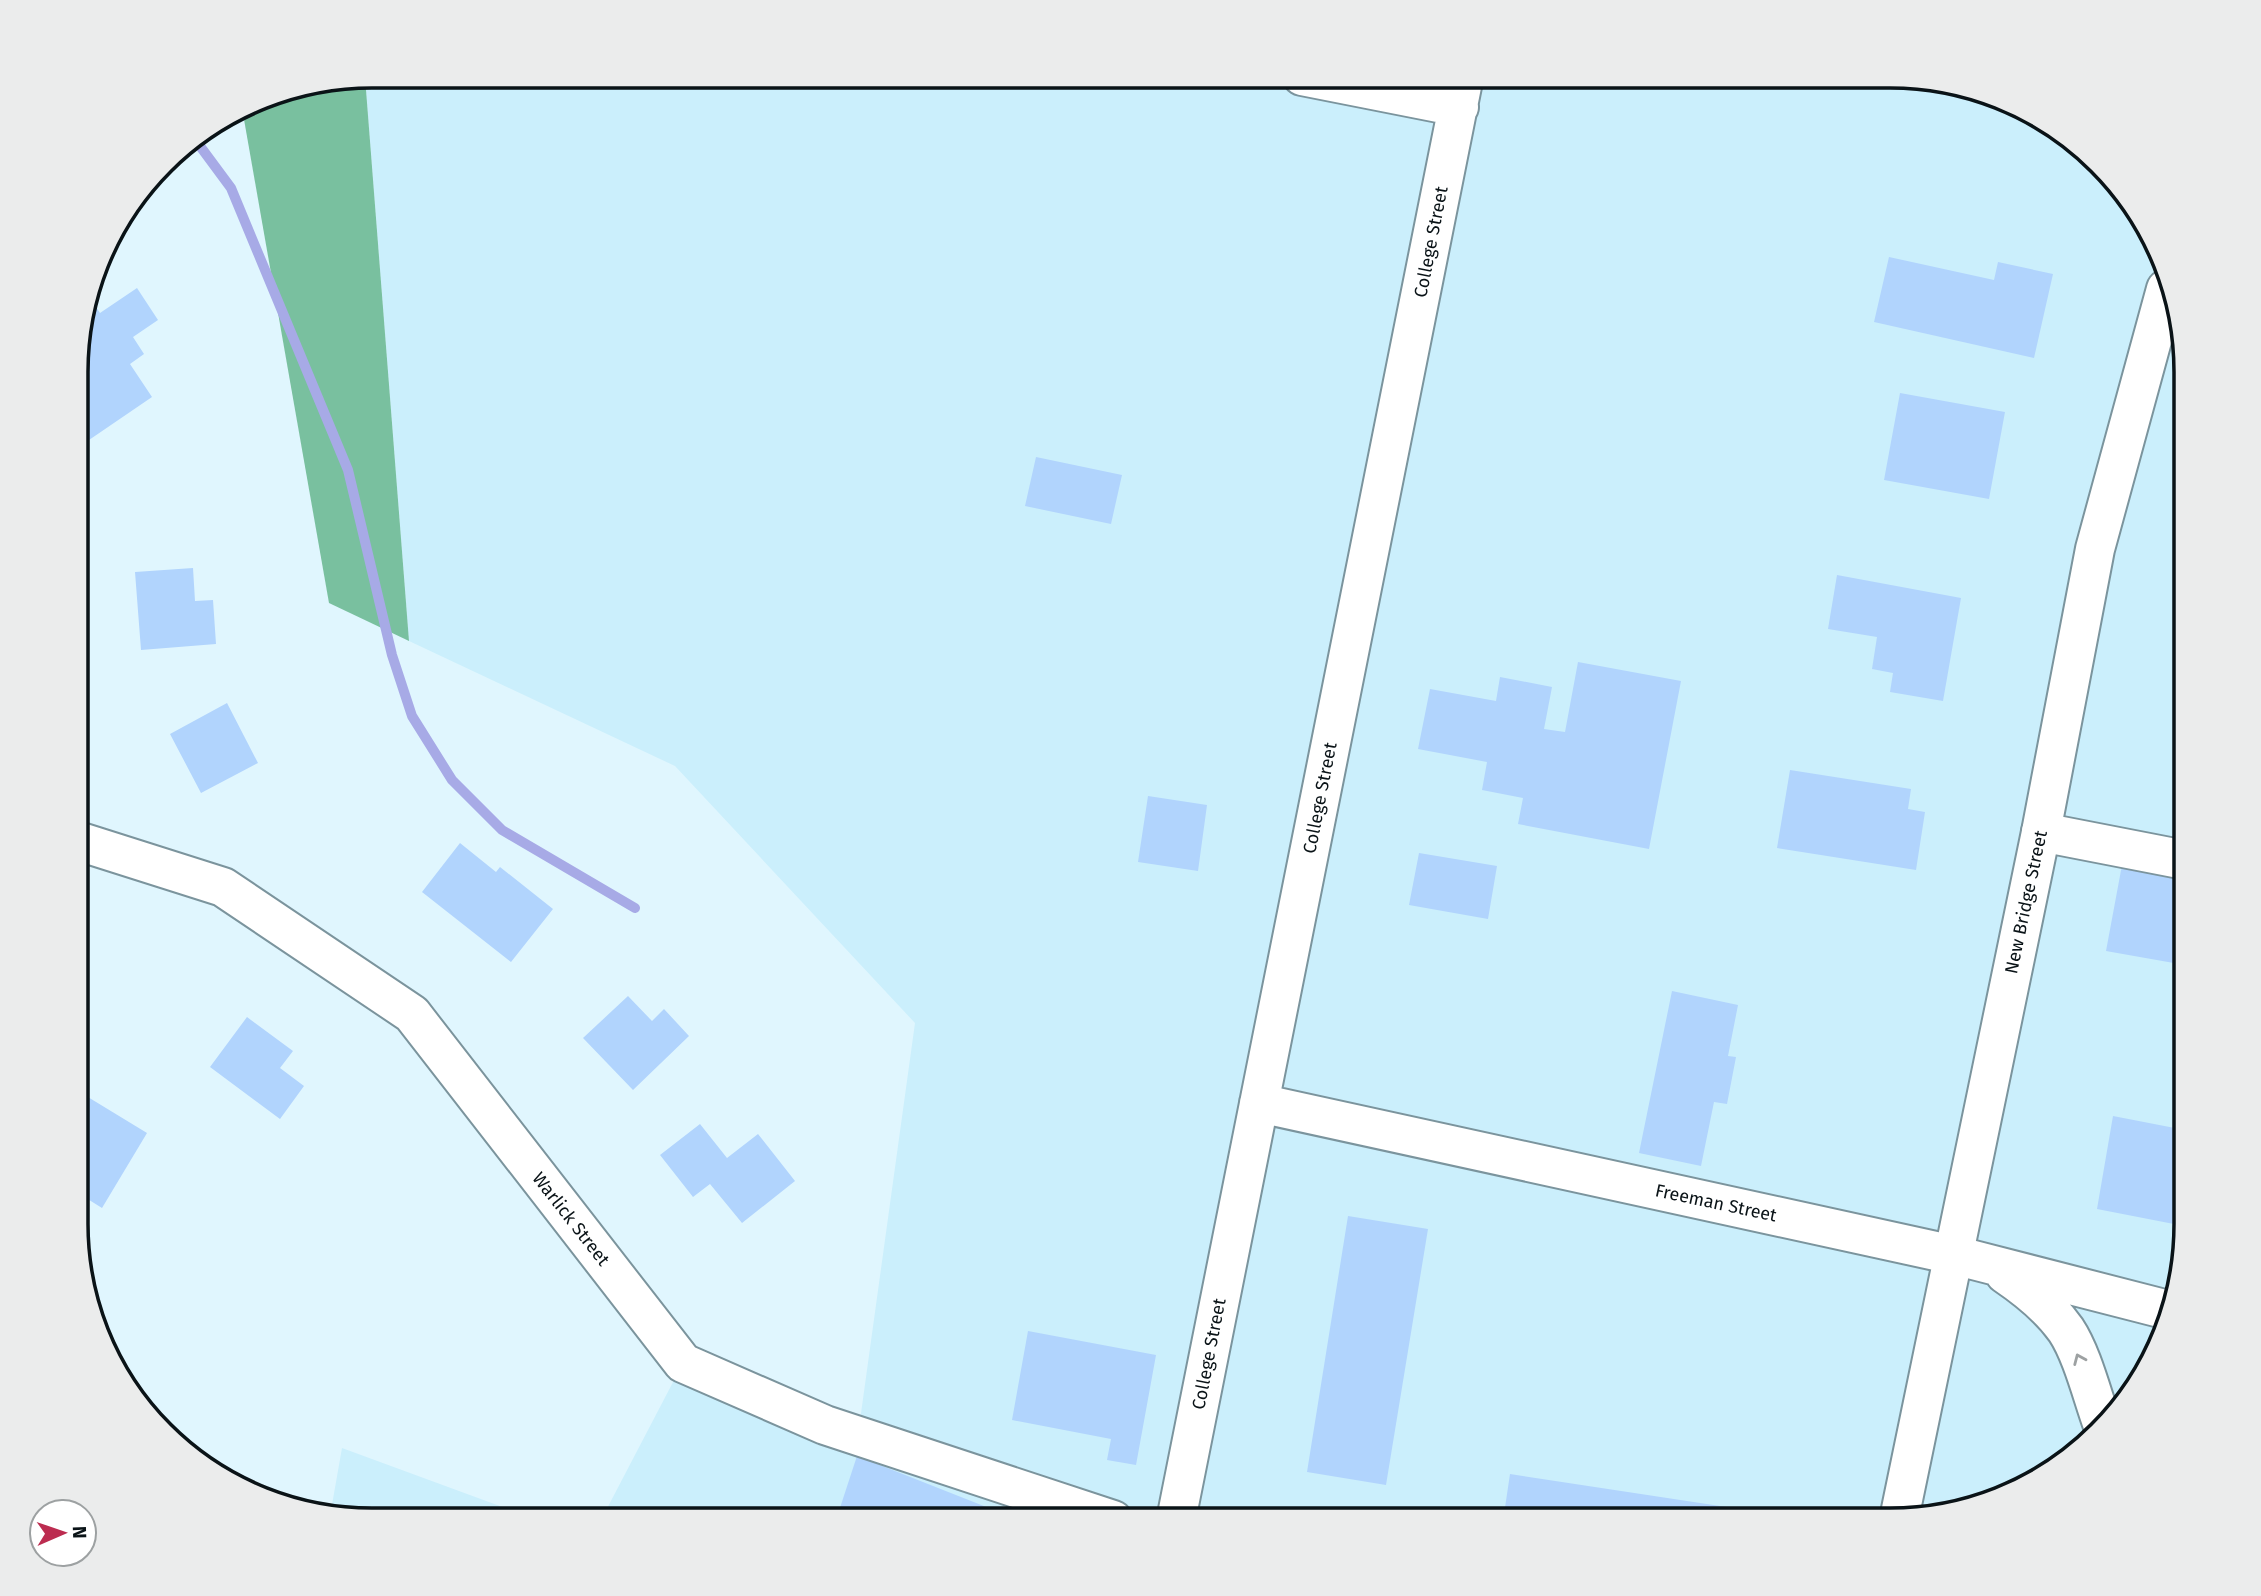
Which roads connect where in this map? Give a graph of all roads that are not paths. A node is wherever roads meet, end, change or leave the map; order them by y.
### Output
1 (1429, 88) edge
2 (1461, 91) edge
3 (2164, 297) edge
4 (2041, 832) junction
5 (88, 844) edge
6 (2174, 858) edge
7 (1259, 1103) junction
8 (1954, 1255) junction
9 (1993, 1265) junction
10 (2161, 1308) edge
11 (2099, 1416) edge
12 (1077, 1508) edge
13 (1178, 1508) edge
14 (1901, 1508) edge

1 - 2 street
2 - 7 street, College Street
3 - 4 street, New Bridge Street
4 - 6 street
4 - 8 street, New Bridge Street
5 - 12 street, Warlick Street
7 - 8 street, Freeman Street
7 - 13 street, College Street
8 - 9 street, Freeman Street
8 - 14 street, New Bridge Street
9 - 10 street, Freeman Street
11 -> 9 street

